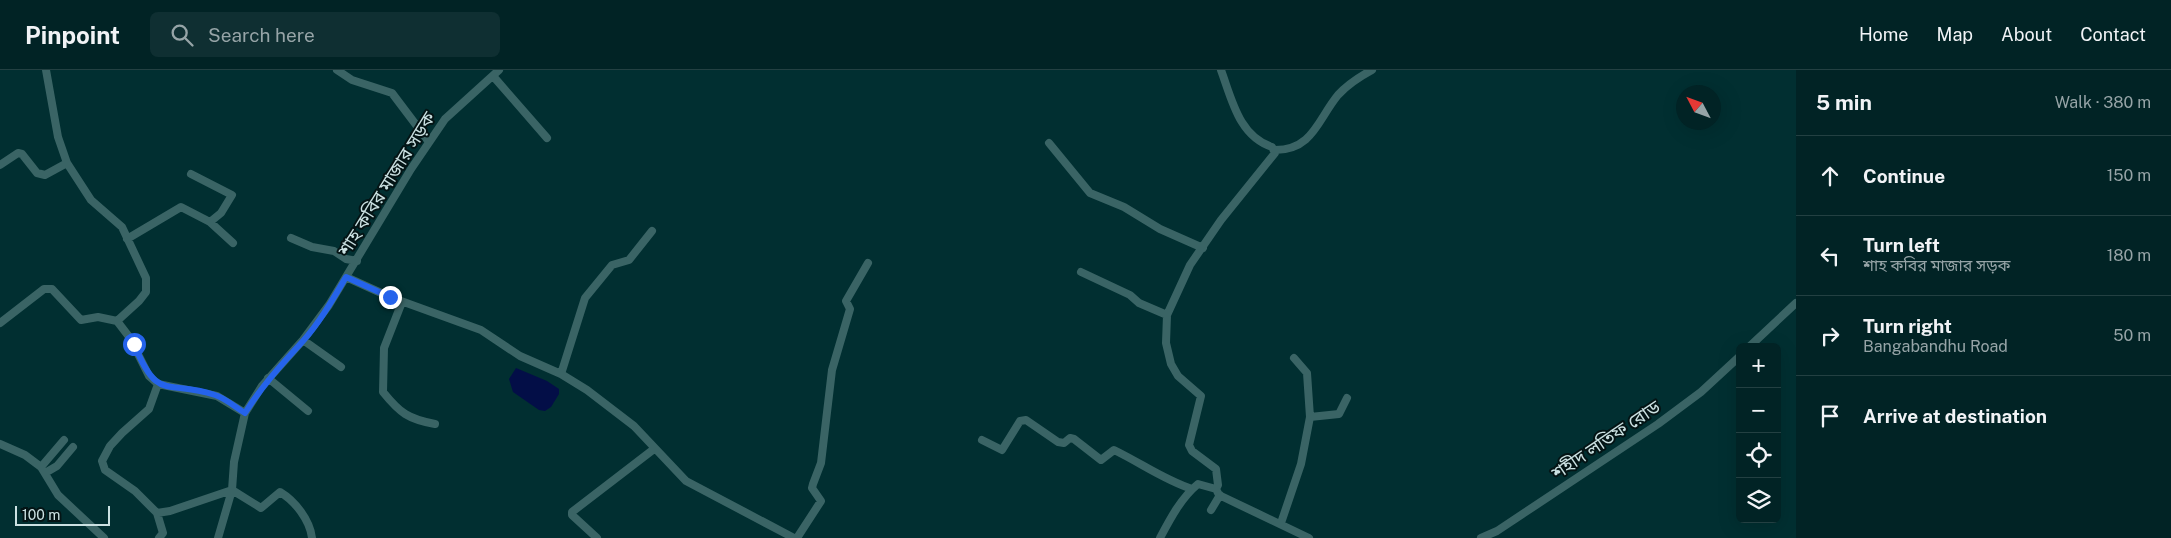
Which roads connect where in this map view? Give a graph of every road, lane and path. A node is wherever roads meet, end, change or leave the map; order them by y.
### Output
1 (46, 70) edge
2 (337, 70) edge
3 (499, 70) edge
4 (1221, 70) edge
5 (1372, 70) edge
6 (493, 76) junction
7 (547, 138) dead end
8 (428, 142) junction
9 (1049, 143) dead end
10 (1275, 150) junction
11 (67, 163) junction
12 (0, 165) edge
13 (191, 174) dead end
14 (210, 222) junction
15 (652, 231) dead end
16 (291, 238) dead end
17 (127, 239) junction
18 (233, 244) dead end
19 (1203, 248) junction
20 (357, 261) junction
21 (868, 263) dead end
22 (1080, 272) dead end
23 (346, 277) junction
24 (402, 302) junction
25 (1796, 303) edge
26 (1167, 315) junction
27 (117, 321) junction
28 (0, 323) edge
29 (303, 340) junction
30 (1753, 343) edge
31 (1294, 358) dead end
32 (1736, 360) edge
33 (341, 367) dead end
34 (561, 374) junction
35 (268, 378) junction
36 (158, 384) junction
37 (1346, 398) dead end
38 (308, 411) dead end
39 (245, 413) junction
40 (1310, 417) junction
41 (434, 424) dead end
42 (64, 440) dead end
43 (982, 440) dead end
44 (0, 444) edge
45 (73, 447) dead end
46 (654, 449) junction
47 (43, 470) junction
48 (1192, 489) junction
49 (232, 490) junction
50 (1218, 492) junction
51 (1211, 510) dead end
52 (157, 513) junction
53 (1281, 523) junction
54 (1497, 531) junction
55 (104, 538) edge
56 (159, 538) edge
57 (218, 538) edge
58 (312, 538) edge
59 (597, 538) edge
60 (796, 538) edge
61 (1160, 538) edge
62 (1309, 538) edge
63 (1481, 538) edge
64 (1503, 538) edge

1 - 11 street
2 - 8 street
3 - 6 street, শাহ কবির মাজার সড়ক
4 - 10 street
5 - 10 street
6 - 7 street
6 - 8 street, শাহ কবির মাজার সড়ক
8 - 20 street, শাহ কবির মাজার সড়ক
9 - 19 street
10 - 19 street
11 - 12 street
11 - 17 street
13 - 14 street
14 - 17 street
14 - 18 street
15 - 34 street
16 - 20 street
17 - 27 street
19 - 26 street
20 - 23 street, শাহ কবির মাজার সড়ক
21 - 60 street
22 - 26 street
23 - 24 street
23 - 29 street, শাহ কবির মাজার সড়ক
24 - 34 street
24 - 41 street
25 - 30 street
26 - 50 street
27 - 28 street
27 - 36 street
29 - 33 street
29 - 35 street, শাহ কবির মাজার সড়ক
31 - 40 street
32 - 54 street, শহীদ লতিফ রোড
34 - 46 street
35 - 38 street
35 - 39 street, শাহ কবির মাজার সড়ক
36 - 39 street
36 - 52 street
37 - 40 street
39 - 49 street, শাহ কবির মাজার সড়ক
40 - 53 street
42 - 47 street
43 - 48 street
44 - 47 street
45 - 47 street
46 - 59 street
46 - 60 street
47 - 55 street
48 - 50 street
48 - 61 street
49 - 52 street
49 - 57 street, শাহ কবির মাজার সড়ক
49 - 58 street
50 - 51 street
50 - 53 street
52 - 56 street
53 - 62 street
54 - 63 street, শহীদ লতিফ রোড
54 - 64 street

